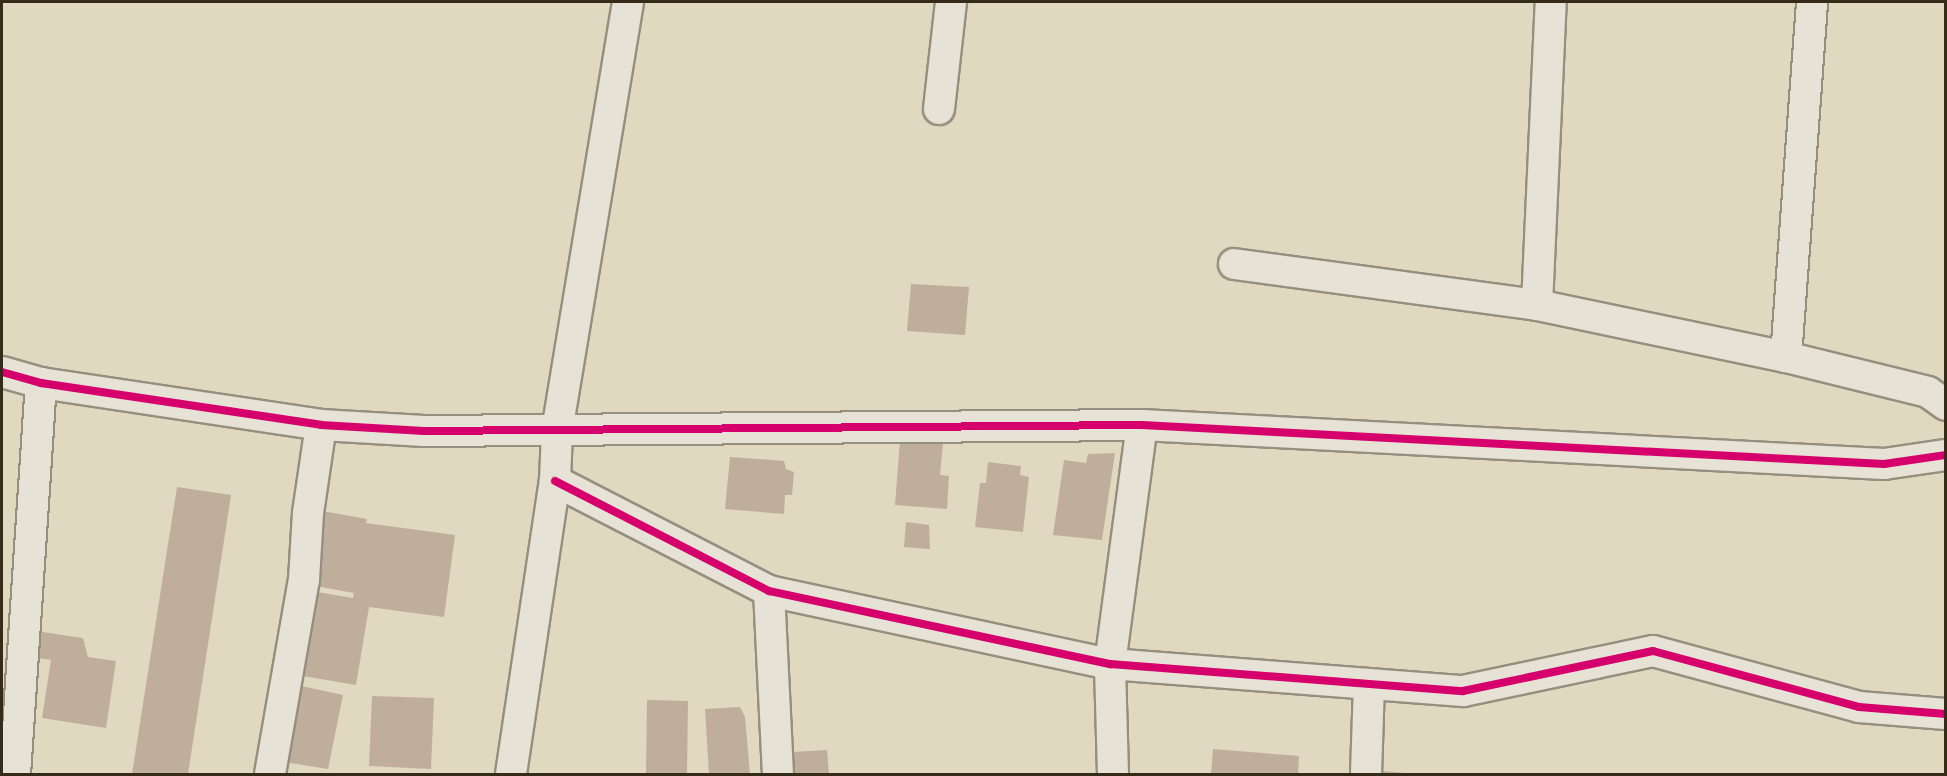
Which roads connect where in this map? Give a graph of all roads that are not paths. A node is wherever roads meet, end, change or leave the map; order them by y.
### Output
1 (628, 2) edge
2 (951, 2) edge
3 (1551, 2) edge
4 (1812, 2) edge
5 (939, 109) dead end
6 (1234, 264) dead end
7 (1537, 305) junction
8 (1786, 357) junction
9 (2, 372) edge
10 (41, 383) junction
11 (1946, 405) edge
12 (321, 425) junction
13 (1142, 425) junction
14 (557, 432) junction
15 (1946, 455) edge
16 (555, 481) junction
17 (769, 591) junction
18 (1110, 664) junction
19 (1369, 684) junction
20 (1946, 714) edge
21 (15, 774) edge
22 (270, 774) edge
23 (511, 774) edge
24 (778, 774) edge
25 (1113, 774) edge
26 (1366, 774) edge

1 - 14 street
2 - 5 street
3 - 7 street
4 - 8 street
6 - 7 street
7 - 8 street
8 - 11 street
9 - 10 street
10 - 12 street
10 - 21 street
12 - 14 street
12 - 22 street
13 - 14 street
13 - 15 street
13 - 18 street
14 - 16 street
16 - 17 street
16 - 23 street
17 - 18 street
17 - 24 street
18 - 19 street
18 - 25 street
19 - 20 street
19 - 26 street

